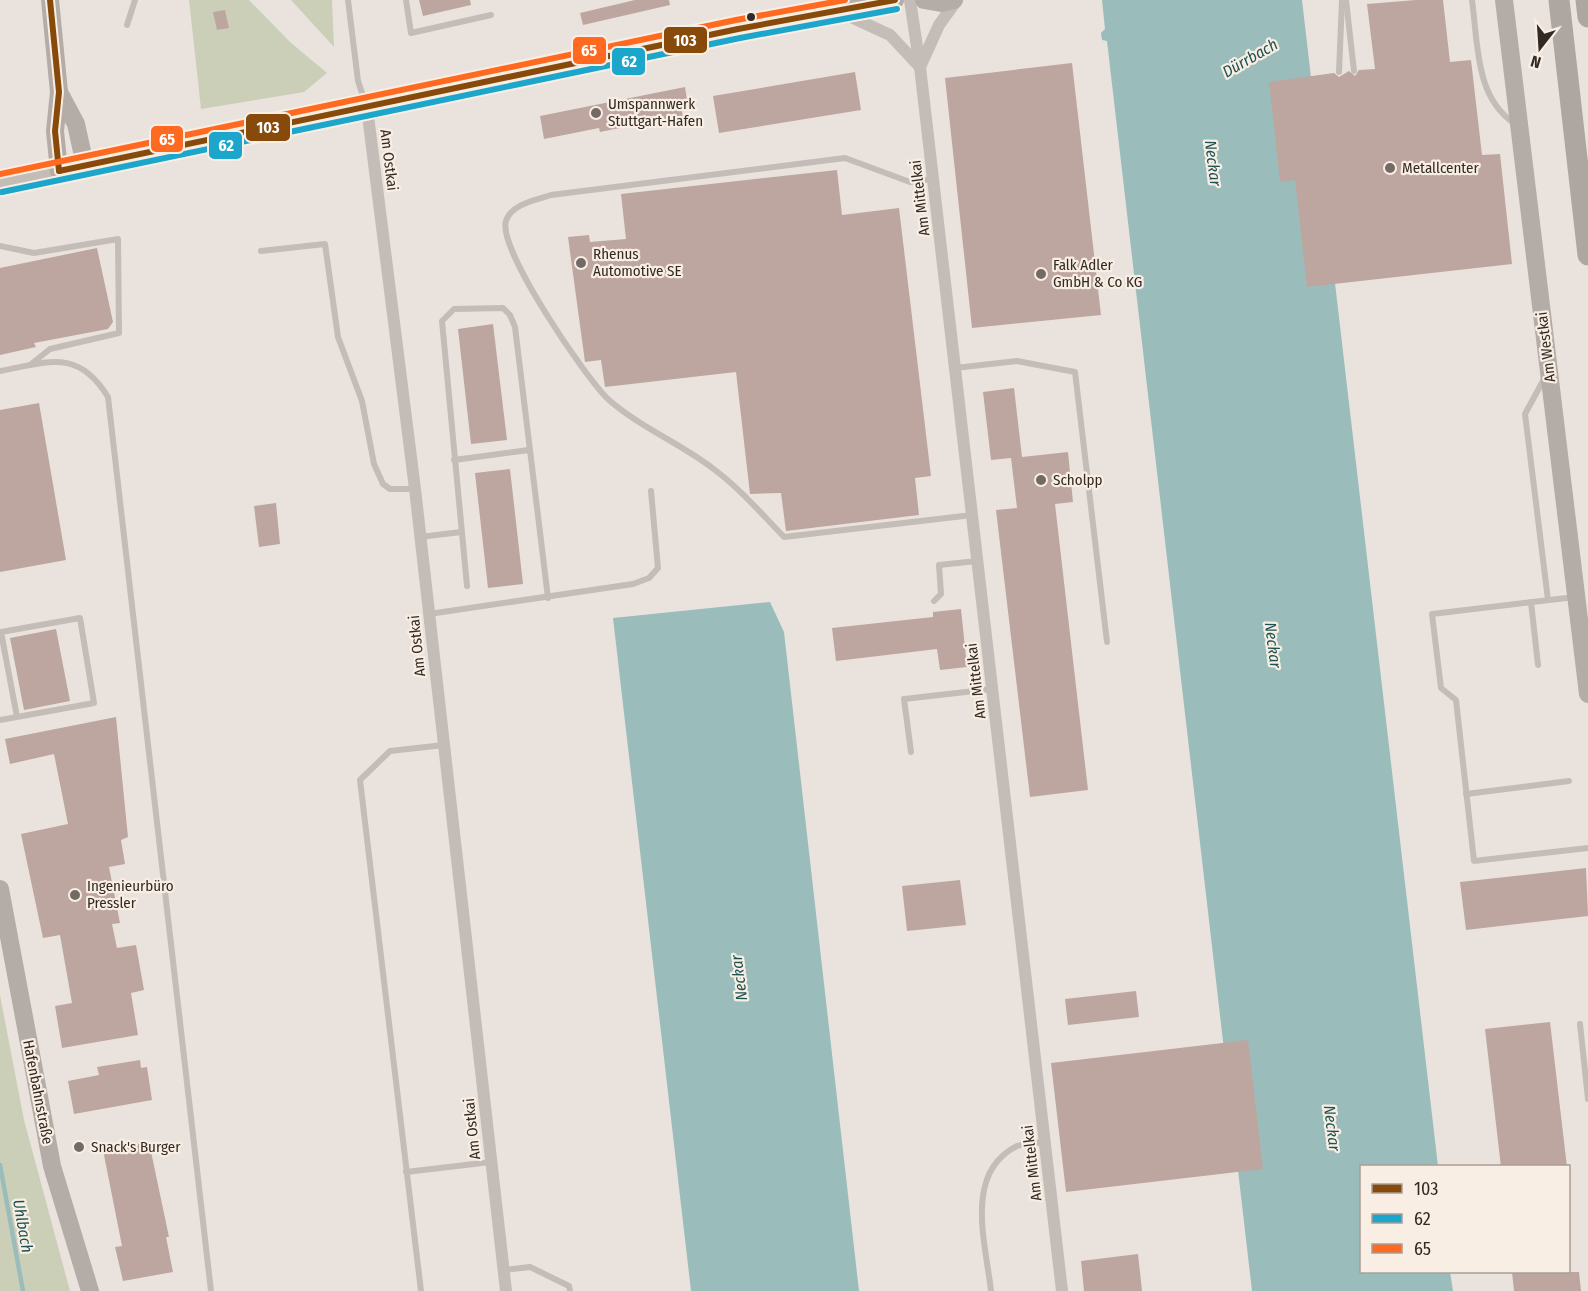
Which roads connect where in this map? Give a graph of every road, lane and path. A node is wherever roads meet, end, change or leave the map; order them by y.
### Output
1 (50, 0) edge
2 (135, 0) edge
3 (348, 0) edge
4 (406, 0) edge
5 (895, 0) edge
6 (910, 0) edge
7 (924, 0) edge
8 (956, 0) edge
9 (1344, 0) edge
10 (1472, 0) edge
11 (1504, 0) edge
12 (1559, 0) edge
13 (1586, 0) edge
14 (835, 10) junction
15 (491, 15) dead end
16 (1588, 16) edge
17 (127, 25) dead end
18 (920, 67) junction
19 (1354, 71) dead end
20 (1340, 72) dead end
21 (58, 92) junction
22 (367, 108) junction
23 (1520, 126) junction
24 (85, 165) junction
25 (59, 171) junction
26 (933, 179) junction
27 (0, 183) edge
28 (0, 246) edge
29 (261, 251) dead end
30 (1588, 255) edge
31 (29, 366) junction
32 (955, 368) junction
33 (0, 371) edge
34 (1549, 371) junction
35 (529, 450) junction
36 (454, 460) junction
37 (415, 489) junction
38 (651, 491) dead end
39 (972, 515) junction
40 (461, 532) junction
41 (420, 537) junction
42 (977, 561) junction
43 (466, 586) dead end
44 (1577, 597) junction
45 (548, 598) junction
46 (1548, 600) junction
47 (934, 601) dead end
48 (1532, 602) junction
49 (429, 614) junction
50 (1107, 642) dead end
51 (1538, 665) dead end
52 (992, 688) junction
53 (1588, 694) edge
54 (17, 717) junction
55 (0, 720) edge
56 (444, 745) junction
57 (911, 752) dead end
58 (1569, 781) dead end
59 (1466, 794) junction
60 (1588, 848) edge
61 (0, 889) edge
62 (1580, 1024) dead end
63 (1588, 1099) edge
64 (1045, 1142) junction
65 (491, 1162) junction
66 (406, 1172) junction
67 (504, 1270) junction
68 (90, 1291) edge
69 (212, 1291) edge
70 (421, 1291) edge
71 (506, 1291) edge
72 (570, 1291) edge
73 (991, 1291) edge
74 (1062, 1291) edge

1 - 21 main road
2 - 17 lane
3 - 22 lane, Am Ostkai
4 - 15 lane
5 - 14 main road
6 - 18 street, Am Mittelkai
7 - 8 main road
8 - 18 street
9 - 19 lane
9 - 20 lane
10 - 23 lane
11 - 23 main road, Am Westkai
12 - 30 highway
13 - 16 highway
14 - 18 street
14 - 22 main road
18 - 26 street, Am Mittelkai
21 - 24 main road
21 - 25 main road
22 - 24 main road
22 - 37 street, Am Ostkai
23 - 34 main road, Am Westkai
24 - 25 main road
25 - 27 street
26 - 32 street, Am Mittelkai
26 - 39 lane
28 - 31 lane
29 - 37 lane
31 - 33 lane
31 - 69 lane
32 - 39 street, Am Mittelkai
32 - 50 lane
34 - 44 main road, Am Westkai
34 - 46 lane
35 - 36 lane
35 - 36 lane
35 - 45 lane
36 - 40 lane
37 - 41 street, Am Ostkai
38 - 45 lane
39 - 42 street, Am Mittelkai
40 - 41 lane
40 - 43 lane
41 - 49 street, Am Ostkai
42 - 47 lane
42 - 52 street, Am Mittelkai
44 - 46 lane
44 - 53 main road, Am Westkai
45 - 49 lane
46 - 48 lane
48 - 51 lane
48 - 59 lane
49 - 56 street, Am Ostkai
52 - 57 lane
52 - 64 street, Am Mittelkai
54 - 54 lane
54 - 55 lane
56 - 65 street, Am Ostkai
56 - 66 lane
58 - 59 lane
59 - 60 lane
61 - 68 main road, Hafenbahnstraße
62 - 63 lane
64 - 73 lane
64 - 74 street, Am Mittelkai
65 - 66 lane
65 - 67 street, Am Ostkai
66 - 70 lane
67 - 71 street, Am Ostkai
67 - 72 lane

